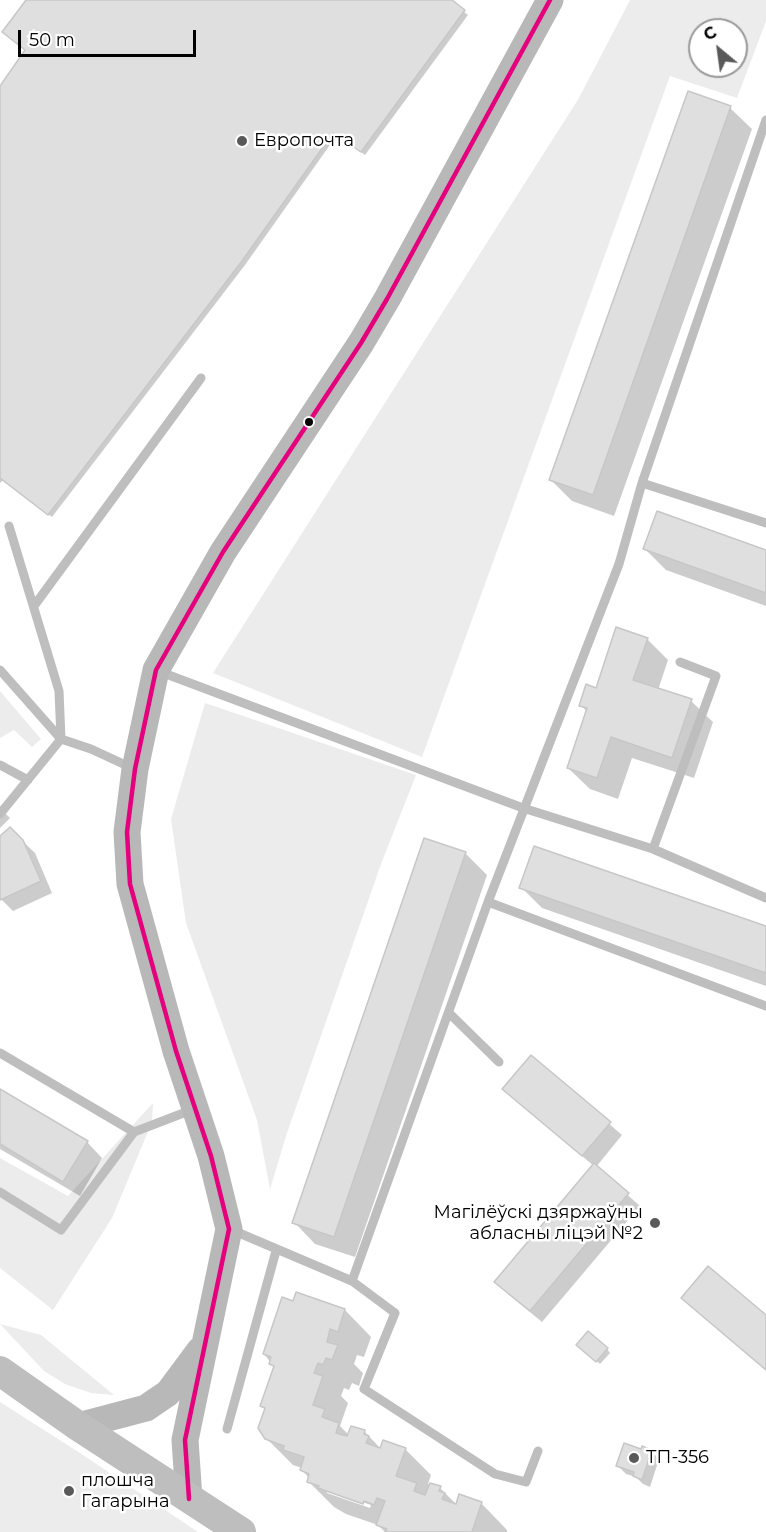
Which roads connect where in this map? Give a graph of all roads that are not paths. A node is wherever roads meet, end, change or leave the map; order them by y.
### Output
1 (550, 0) edge
2 (766, 120) edge
3 (201, 378) dead end
4 (642, 483) junction
5 (766, 523) edge
6 (9, 526) dead end
7 (34, 606) junction
8 (680, 662) dead end
9 (0, 670) edge
10 (156, 670) junction
11 (61, 739) junction
12 (0, 765) edge
13 (135, 769) junction
14 (28, 780) junction
15 (523, 808) junction
16 (0, 814) edge
17 (653, 849) junction
18 (766, 898) edge
19 (488, 902) junction
20 (766, 1006) edge
21 (448, 1013) junction
22 (0, 1053) edge
23 (499, 1062) dead end
24 (196, 1108) junction
25 (134, 1132) junction
26 (0, 1192) edge
27 (229, 1229) junction
28 (276, 1251) junction
29 (352, 1281) junction
30 (207, 1339) junction
31 (0, 1371) edge
32 (78, 1426) junction
33 (227, 1429) dead end
34 (538, 1451) dead end
35 (189, 1498) junction
36 (241, 1532) edge

1 - 10 main road
2 - 4 lane
3 - 7 lane
4 - 5 lane
4 - 15 lane
6 - 7 lane
7 - 11 lane
8 - 17 lane
9 - 11 lane
10 - 13 main road
10 - 15 lane
11 - 13 lane
11 - 14 lane
12 - 14 lane
13 - 24 main road
14 - 16 lane
15 - 17 lane
15 - 19 lane
17 - 18 lane
19 - 20 lane
19 - 21 lane
21 - 23 lane
21 - 29 lane
22 - 25 lane
24 - 25 lane
24 - 27 main road
25 - 26 lane
27 - 28 lane
27 - 30 main road
28 - 29 lane
28 - 33 lane
29 - 34 lane
30 - 32 main road
30 - 35 main road
31 - 32 main road
32 - 35 main road
35 - 36 main road

